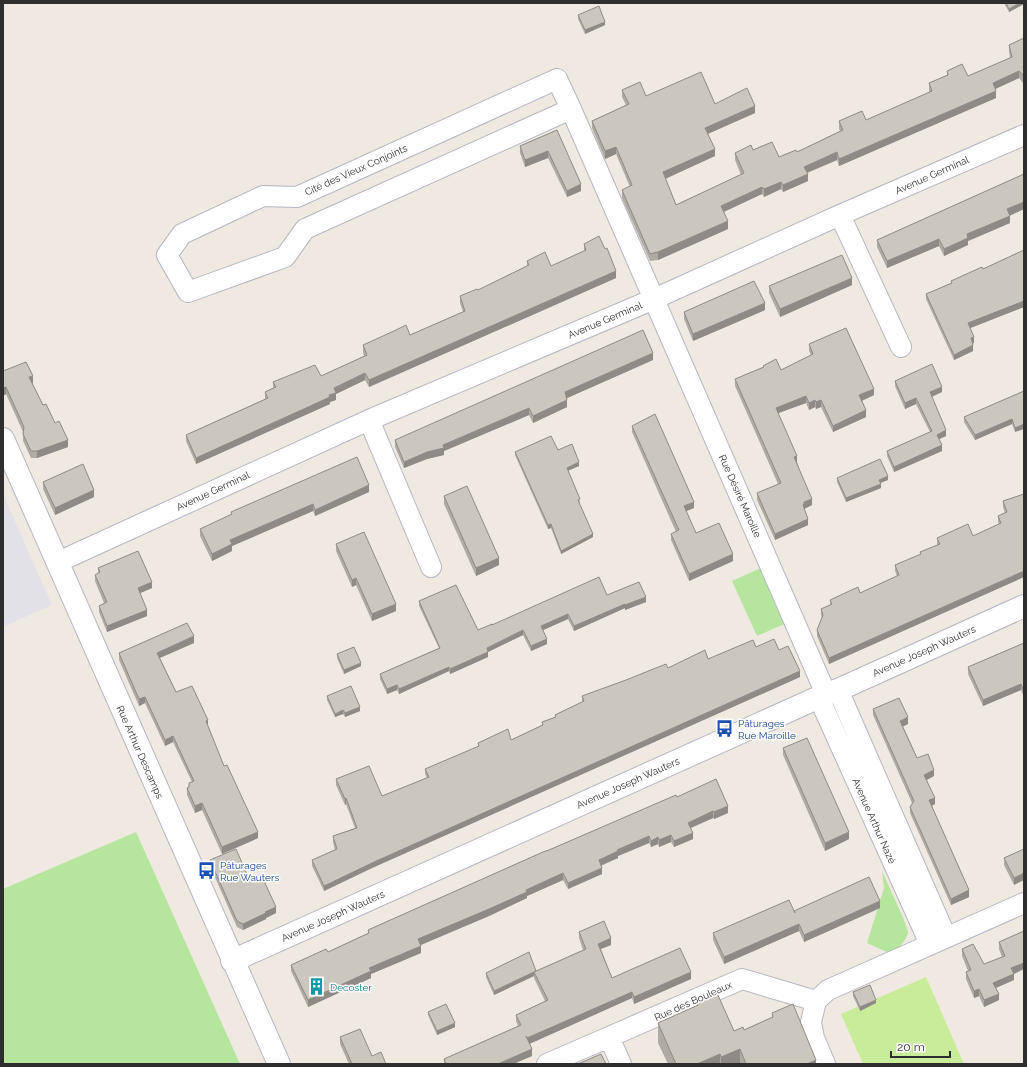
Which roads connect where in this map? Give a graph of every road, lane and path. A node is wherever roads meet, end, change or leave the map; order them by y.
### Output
1 (571, 109) junction
2 (1024, 135) edge
3 (840, 215) junction
4 (654, 299) junction
5 (901, 347) dead end
6 (368, 420) junction
7 (3, 439) edge
8 (58, 562) junction
9 (431, 567) dead end
10 (1024, 606) edge
11 (828, 694) junction
12 (1024, 903) edge
13 (938, 941) junction
14 (232, 961) junction
15 (816, 1001) junction
16 (609, 1037) junction
17 (279, 1064) edge
18 (547, 1064) edge
19 (621, 1064) edge
20 (825, 1064) edge

1 - 1 street, Cité des Vieux Conjoints
1 - 4 street, Cité des Vieux Conjoints
2 - 3 street, Avenue Germinal
3 - 4 street, Avenue Germinal
3 - 5 street
4 - 6 street, Avenue Germinal
4 - 11 street, Rue Désiré Maroille
6 - 8 street, Avenue Germinal
6 - 9 street
7 - 8 street, Rue Arthur Descamps
8 - 14 street, Rue Arthur Descamps
10 - 11 street, Avenue Joseph Wauters
11 - 13 street, Avenue Arthur Nazé
11 - 14 street, Avenue Joseph Wauters
12 - 13 street
13 - 15 street
14 - 17 street, Rue Arthur Descamps
15 - 16 street, Rue des Bouleaux
15 - 20 street
16 - 18 street, Rue des Bouleaux
16 - 19 street

